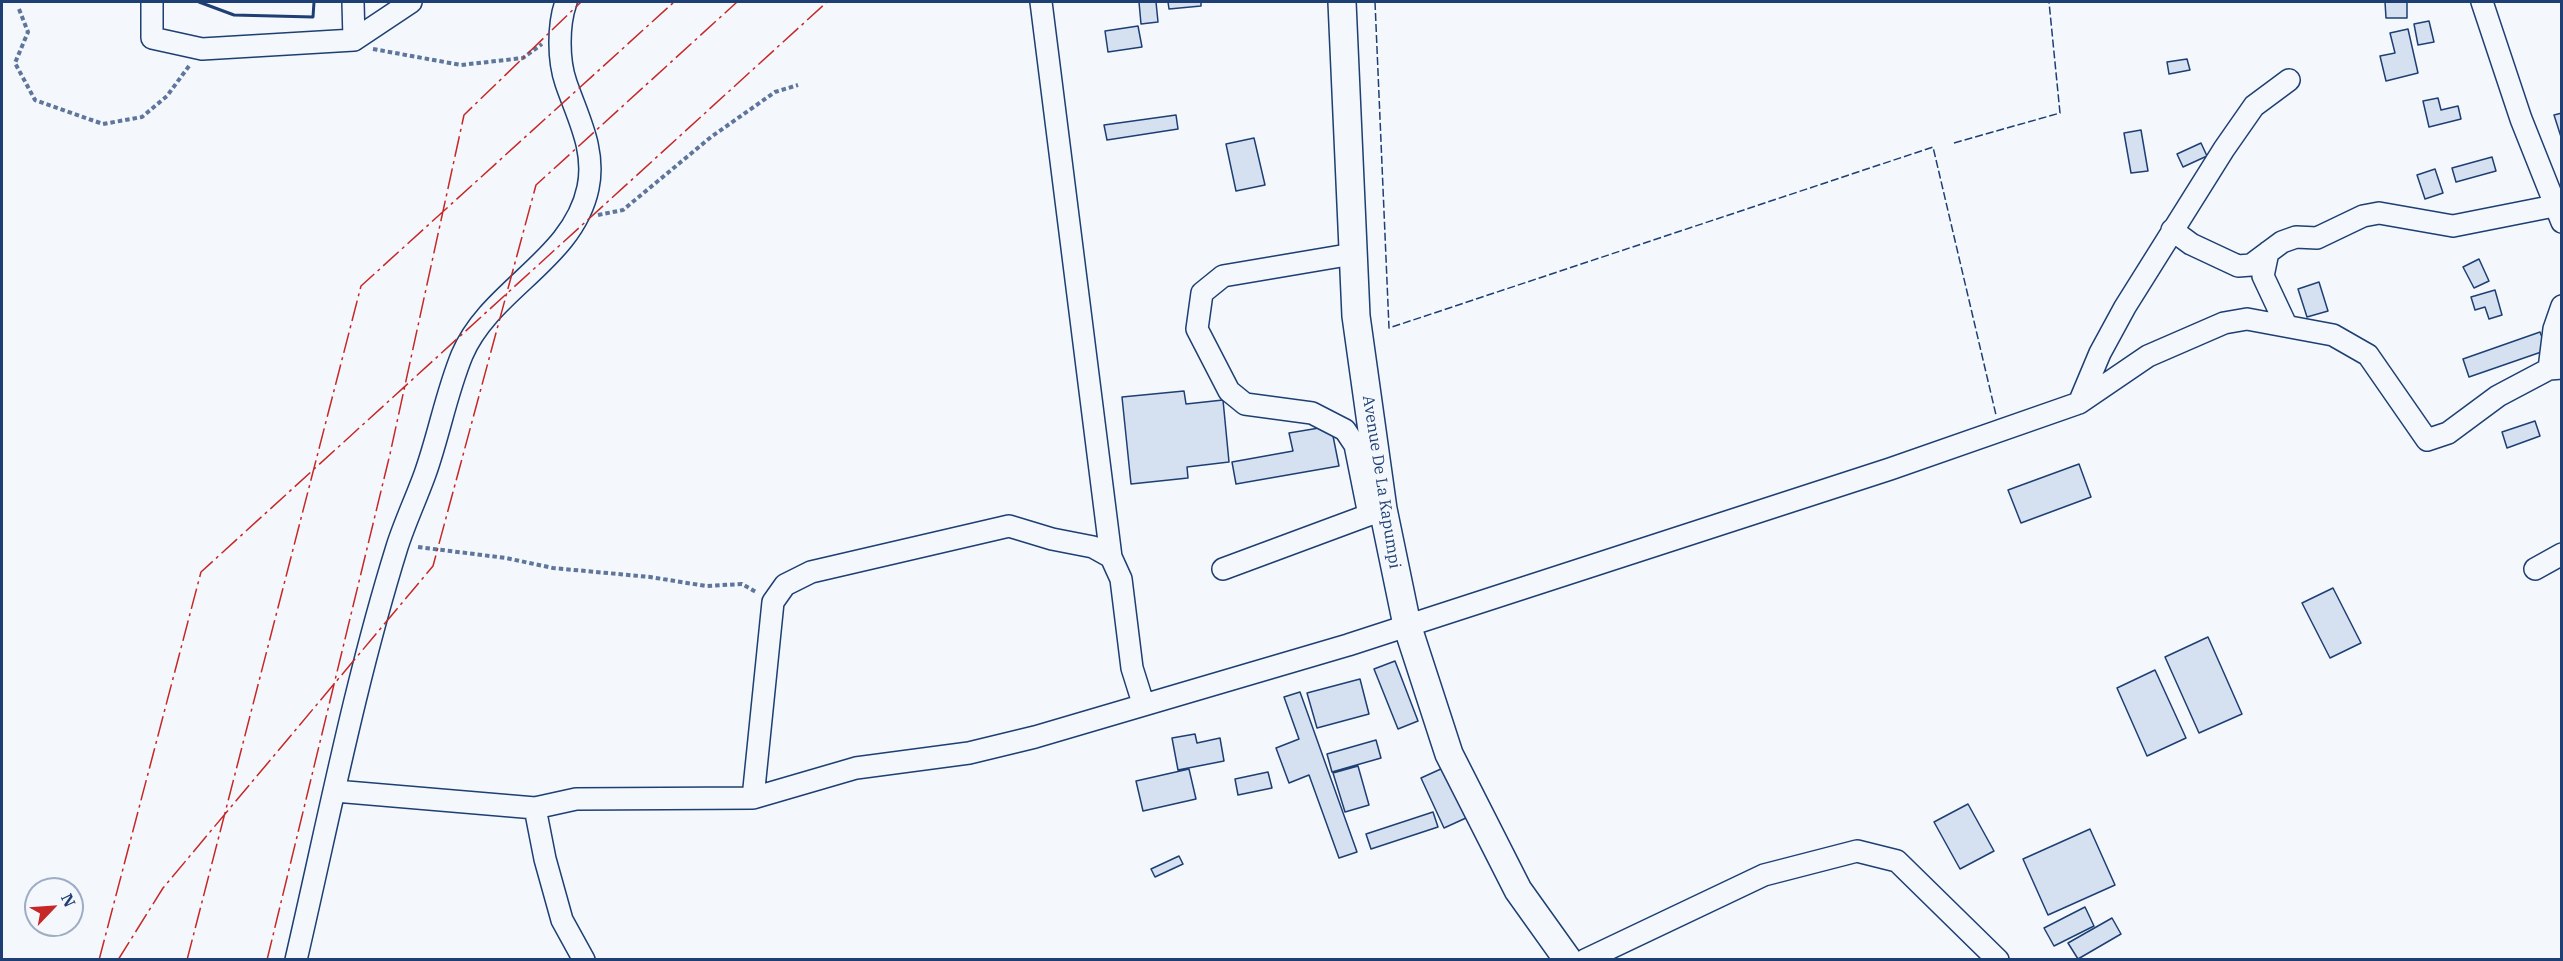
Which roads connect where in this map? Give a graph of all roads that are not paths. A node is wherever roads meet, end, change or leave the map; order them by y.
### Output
1 (152, 2) edge
2 (353, 2) edge
3 (411, 2) edge
4 (566, 2) edge
5 (1041, 2) edge
6 (1342, 2) edge
7 (2482, 2) edge
8 (354, 40) junction
9 (2289, 80) dead end
10 (2558, 214) edge
11 (2172, 230) junction
12 (2268, 252) junction
13 (1353, 254) junction
14 (2562, 306) edge
15 (2286, 325) junction
16 (2555, 369) edge
17 (2079, 403) junction
18 (1376, 512) junction
19 (2562, 554) edge
20 (1111, 557) junction
21 (1223, 569) dead end
22 (2535, 569) dead end
23 (1407, 625) junction
24 (1143, 704) junction
25 (335, 790) junction
26 (753, 798) junction
27 (535, 808) junction
28 (296, 960) edge
29 (584, 960) edge
30 (1568, 960) edge
31 (1585, 960) edge
32 (1998, 960) edge

1 - 8 street
2 - 8 street
3 - 8 street
4 - 25 street
5 - 20 street
6 - 13 main road, Avenue De La Kapumpi
7 - 10 street
9 - 11 street
10 - 12 street
11 - 12 street
11 - 17 street
12 - 15 street
13 - 18 main road, Avenue De La Kapumpi
13 - 18 street
14 - 16 street
15 - 16 street
15 - 17 street
17 - 23 street
18 - 21 street
18 - 23 main road, Avenue De La Kapumpi
19 - 22 street
20 - 24 street
20 - 26 street
23 - 24 street
23 - 30 main road, Avenue De La Kapumpi
24 - 26 street
25 - 27 street
25 - 28 street
26 - 27 street
27 - 29 street
31 - 32 street

